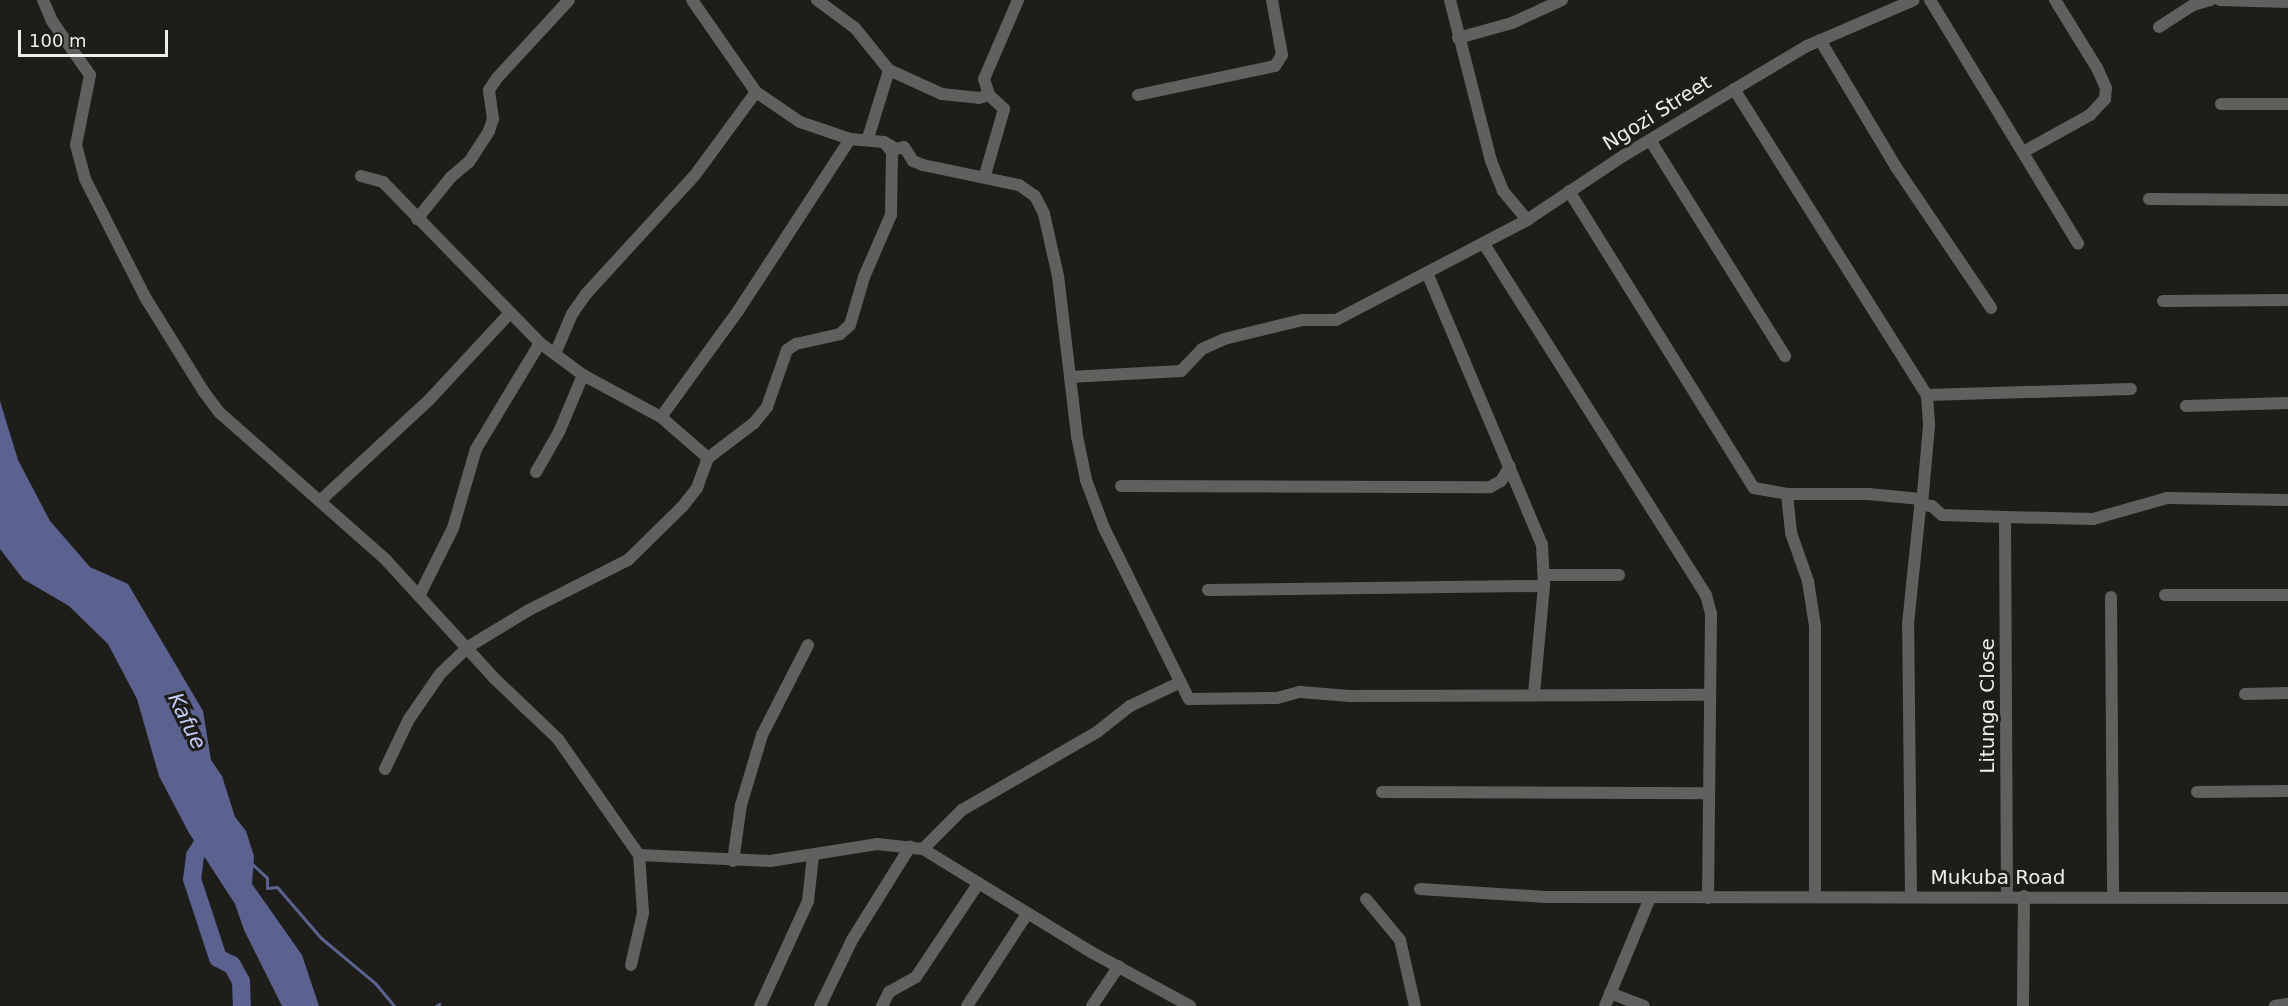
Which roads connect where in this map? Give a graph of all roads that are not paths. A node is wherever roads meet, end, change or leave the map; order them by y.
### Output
1 (43, 0) edge
2 (569, 0) edge
3 (692, 0) edge
4 (817, 0) edge
5 (1018, 0) edge
6 (1272, 0) edge
7 (1450, 0) edge
8 (1562, 0) edge
9 (1914, 0) edge
10 (1930, 0) edge
11 (2055, 0) edge
12 (2211, 0) edge
13 (2220, 0) edge
14 (2288, 3) edge
15 (2159, 27) dead end
16 (1458, 38) junction
17 (1820, 40) junction
18 (889, 70) junction
19 (1734, 88) junction
20 (756, 92) junction
21 (989, 94) junction
22 (1138, 95) dead end
23 (2221, 104) dead end
24 (2288, 104) edge
25 (868, 138) junction
26 (850, 139) junction
27 (1650, 140) junction
28 (884, 142) junction
29 (2023, 152) junction
30 (985, 175) junction
31 (362, 176) dead end
32 (1569, 191) junction
33 (2149, 199) dead end
34 (2288, 200) edge
35 (417, 219) junction
36 (1527, 220) junction
37 (2078, 243) dead end
38 (1484, 244) junction
39 (1428, 275) junction
40 (2288, 300) edge
41 (2163, 301) dead end
42 (1991, 308) dead end
43 (509, 314) junction
44 (540, 343) junction
45 (555, 354) junction
46 (1785, 356) dead end
47 (583, 375) junction
48 (1070, 377) junction
49 (2131, 389) dead end
50 (1927, 395) junction
51 (2288, 403) edge
52 (2186, 406) dead end
53 (661, 417) junction
54 (708, 458) junction
55 (1510, 466) junction
56 (536, 472) dead end
57 (1121, 486) dead end
58 (1787, 494) junction
59 (321, 500) junction
60 (2288, 500) edge
61 (1922, 502) junction
62 (2005, 517) junction
63 (1619, 575) dead end
64 (1544, 580) junction
65 (1208, 590) dead end
66 (2165, 595) dead end
67 (2288, 595) edge
68 (418, 596) junction
69 (2111, 597) dead end
70 (808, 645) dead end
71 (468, 647) junction
72 (1181, 682) junction
73 (2288, 693) edge
74 (1534, 694) junction
75 (2245, 694) dead end
76 (1708, 696) junction
77 (385, 769) dead end
78 (2288, 791) edge
79 (1382, 792) dead end
80 (2197, 792) dead end
81 (1706, 793) junction
82 (910, 847) junction
83 (923, 849) junction
84 (639, 855) junction
85 (813, 856) junction
86 (733, 861) junction
87 (978, 884) junction
88 (1420, 889) dead end
89 (2007, 895) junction
90 (2024, 896) junction
91 (1815, 897) junction
92 (1911, 897) junction
93 (2113, 897) junction
94 (1650, 898) junction
95 (1708, 898) junction
96 (2288, 898) edge
97 (1366, 899) dead end
98 (1028, 914) junction
99 (631, 965) dead end
100 (1119, 966) junction
101 (1610, 993) junction
102 (2288, 1004) edge
103 (760, 1006) edge
104 (820, 1006) edge
105 (882, 1006) edge
106 (967, 1006) edge
107 (1092, 1006) edge
108 (1190, 1006) edge
109 (1415, 1006) edge
110 (1605, 1006) edge
111 (1644, 1006) edge
112 (2023, 1006) edge
113 (2275, 1006) edge

1 - 59 street
2 - 35 street
3 - 20 street
4 - 18 street
5 - 21 street
6 - 22 street
7 - 16 street
8 - 16 street
9 - 17 street, Ngozi Street
10 - 29 street
11 - 29 street
12 - 15 street
13 - 14 street
16 - 36 street
17 - 19 street, Ngozi Street
17 - 42 street
18 - 21 street
18 - 25 street
19 - 27 street, Ngozi Street
19 - 50 street
20 - 26 street
20 - 45 street
21 - 30 street
23 - 24 street
25 - 26 street
25 - 28 street
26 - 53 street
27 - 32 street, Ngozi Street
27 - 46 street
28 - 30 street
28 - 54 street
29 - 37 street
30 - 48 street
31 - 35 street
32 - 36 street, Ngozi Street
32 - 58 street
33 - 34 street
35 - 43 street
36 - 38 street, Ngozi Street
38 - 39 street, Ngozi Street
38 - 76 street
39 - 48 street, Ngozi Street
39 - 55 street
40 - 41 street
43 - 44 street
43 - 59 street
44 - 45 street
44 - 68 street
45 - 47 street
47 - 53 street
47 - 56 street
48 - 72 street
49 - 50 street
50 - 61 street
51 - 52 street
53 - 54 street
54 - 71 street
55 - 57 street
55 - 64 street
58 - 61 street
58 - 91 street
59 - 68 street
60 - 62 street
61 - 62 street
61 - 92 street
62 - 89 street, Litunga Close
63 - 64 street
64 - 65 street
64 - 74 street
66 - 67 street
68 - 71 street
69 - 93 street
70 - 86 street
71 - 77 street
71 - 84 street
72 - 74 street
72 - 83 street
73 - 75 street
74 - 76 street
76 - 81 street
78 - 80 street
79 - 81 street
81 - 95 street
82 - 83 street
82 - 85 street
82 - 104 street
83 - 87 street
84 - 86 street
84 - 99 street
85 - 86 street
85 - 103 street
87 - 98 street
87 - 105 street
88 - 94 street, Mukuba Road
89 - 90 street, Mukuba Road
89 - 92 street, Mukuba Road
90 - 93 street, Mukuba Road
90 - 112 street
91 - 92 street, Mukuba Road
91 - 95 street, Mukuba Road
93 - 96 street, Mukuba Road
94 - 95 street, Mukuba Road
94 - 101 street
97 - 109 street
98 - 100 street
98 - 106 street
100 - 107 street
100 - 108 street
101 - 110 street
101 - 111 street
102 - 113 street

